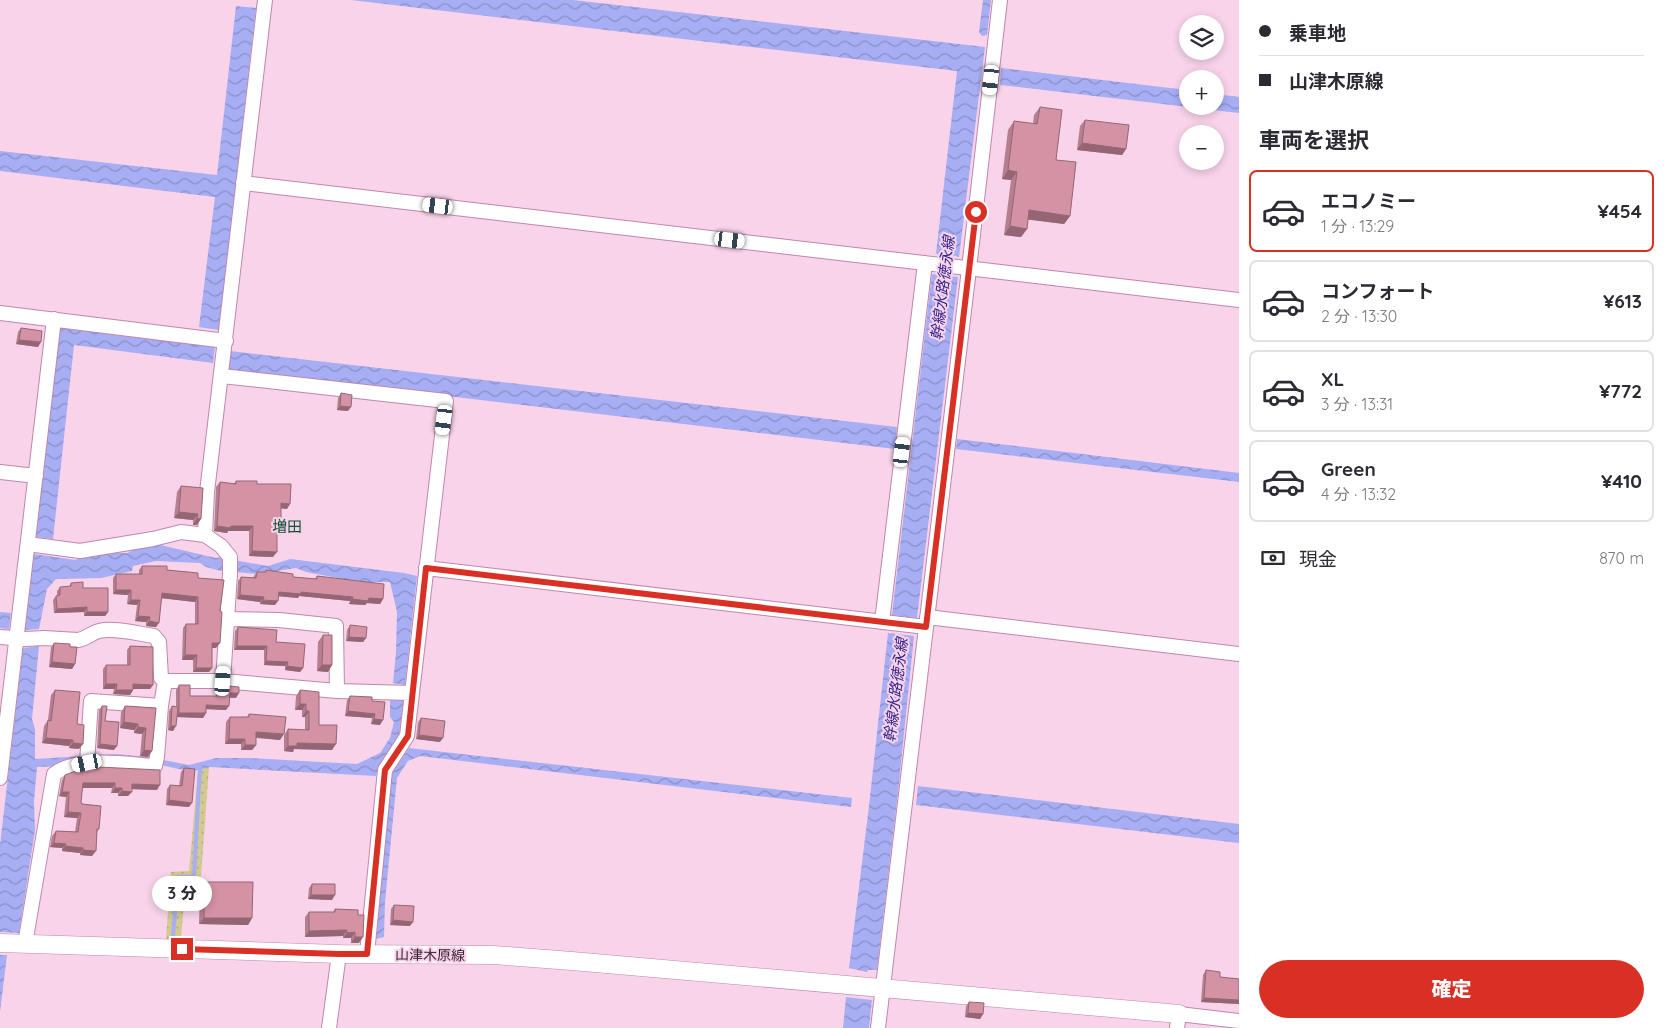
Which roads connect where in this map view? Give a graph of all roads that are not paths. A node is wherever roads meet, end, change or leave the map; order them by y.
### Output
1 (265, 0) edge
2 (1000, 0) edge
3 (243, 184) junction
4 (939, 264) junction
5 (969, 269) junction
6 (1239, 300) edge
7 (0, 313) edge
8 (54, 319) junction
9 (226, 341) junction
10 (222, 376) junction
11 (0, 472) edge
12 (36, 476) junction
13 (205, 535) junction
14 (39, 545) junction
15 (426, 568) junction
16 (228, 619) junction
17 (882, 622) junction
18 (921, 623) junction
19 (0, 637) edge
20 (17, 639) junction
21 (1239, 654) edge
22 (165, 681) junction
23 (223, 681) junction
24 (337, 691) junction
25 (412, 693) junction
26 (161, 706) junction
27 (87, 757) junction
28 (0, 778) edge
29 (3, 944) edge
30 (25, 944) junction
31 (339, 954) junction
32 (367, 954) junction
33 (868, 987) junction
34 (1178, 1021) edge
35 (1239, 1021) edge
36 (330, 1028) edge
37 (878, 1028) edge

1 - 3 street
2 - 5 street
3 - 4 street
3 - 9 street
4 - 5 street
4 - 17 street
5 - 6 street
5 - 18 street
7 - 8 street
8 - 9 street
8 - 12 street
9 - 10 street
10 - 13 street
10 - 15 street
11 - 12 street
12 - 14 street
13 - 14 street
13 - 16 street
14 - 20 street
15 - 17 street
15 - 25 street
16 - 23 street
16 - 24 street
17 - 18 street
18 - 21 street
18 - 33 street
19 - 20 street
20 - 22 street
20 - 28 street
22 - 23 street
22 - 26 street
23 - 24 street
24 - 25 street
25 - 32 street
26 - 27 street
26 - 27 street
27 - 30 street
29 - 30 street, 山津木原線
30 - 31 street, 山津木原線
31 - 32 street, 山津木原線
31 - 36 street
32 - 33 street, 山津木原線
33 - 34 street, 山津木原線
33 - 37 street
34 - 35 street

